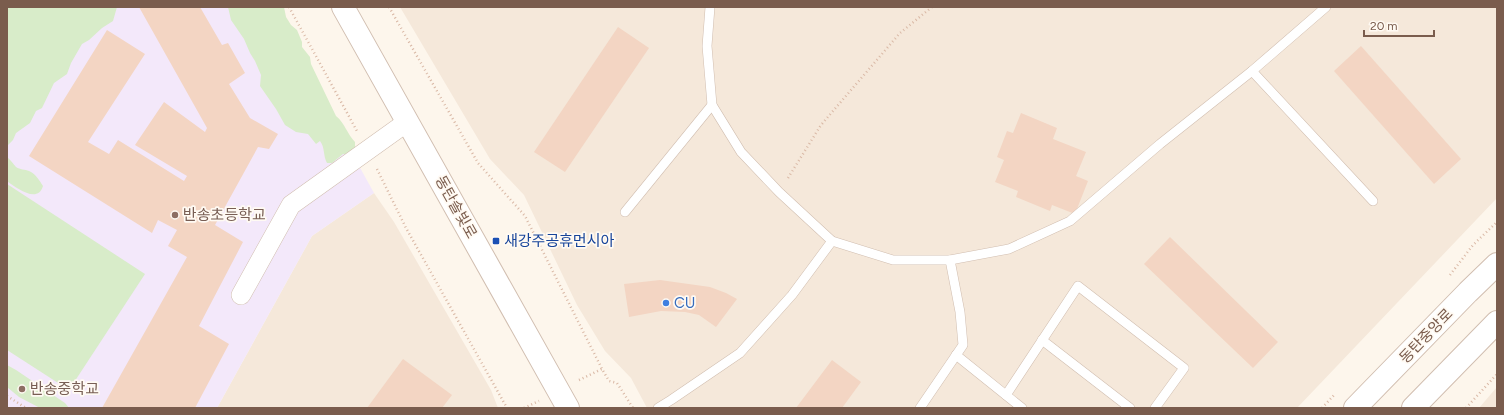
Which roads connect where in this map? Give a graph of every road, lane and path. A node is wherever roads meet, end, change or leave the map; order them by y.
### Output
1 (288, 7) edge
2 (343, 7) edge
3 (389, 7) edge
4 (710, 7) edge
5 (932, 7) edge
6 (1326, 7) edge
7 (1252, 71) junction
8 (712, 105) junction
9 (407, 122) junction
10 (368, 150) junction
11 (779, 192) junction
12 (1373, 200) dead end
13 (626, 212) dead end
14 (1497, 222) edge
15 (832, 241) junction
16 (950, 260) junction
17 (1497, 264) edge
18 (1446, 280) dead end
19 (241, 296) dead end
20 (1497, 322) edge
21 (1042, 340) junction
22 (956, 355) junction
23 (1497, 374) edge
24 (1341, 388) dead end
25 (1006, 395) junction
26 (7, 396) edge
27 (26, 408) edge
28 (508, 408) edge
29 (568, 408) edge
30 (633, 408) edge
31 (658, 408) edge
32 (920, 408) edge
33 (1022, 408) edge
34 (1130, 408) edge
35 (1155, 408) edge
36 (1322, 408) edge
37 (1355, 408) edge
38 (1413, 408) edge
39 (1466, 408) edge

1 - 10 path
2 - 9 street, 동탄솔빛로
3 - 30 path
4 - 8 lane
5 - 11 path
6 - 7 lane
7 - 12 lane
7 - 16 lane
8 - 11 lane
8 - 13 lane
9 - 10 street
9 - 29 street, 동탄솔빛로
10 - 19 street
10 - 28 path
11 - 15 lane
14 - 18 path
15 - 16 lane
15 - 31 lane
16 - 22 lane
17 - 37 street, 동탄중앙로
20 - 38 street
21 - 25 lane
21 - 34 lane
21 - 35 lane
22 - 25 lane
22 - 32 lane
23 - 39 path
24 - 36 path
25 - 33 lane
26 - 27 path

